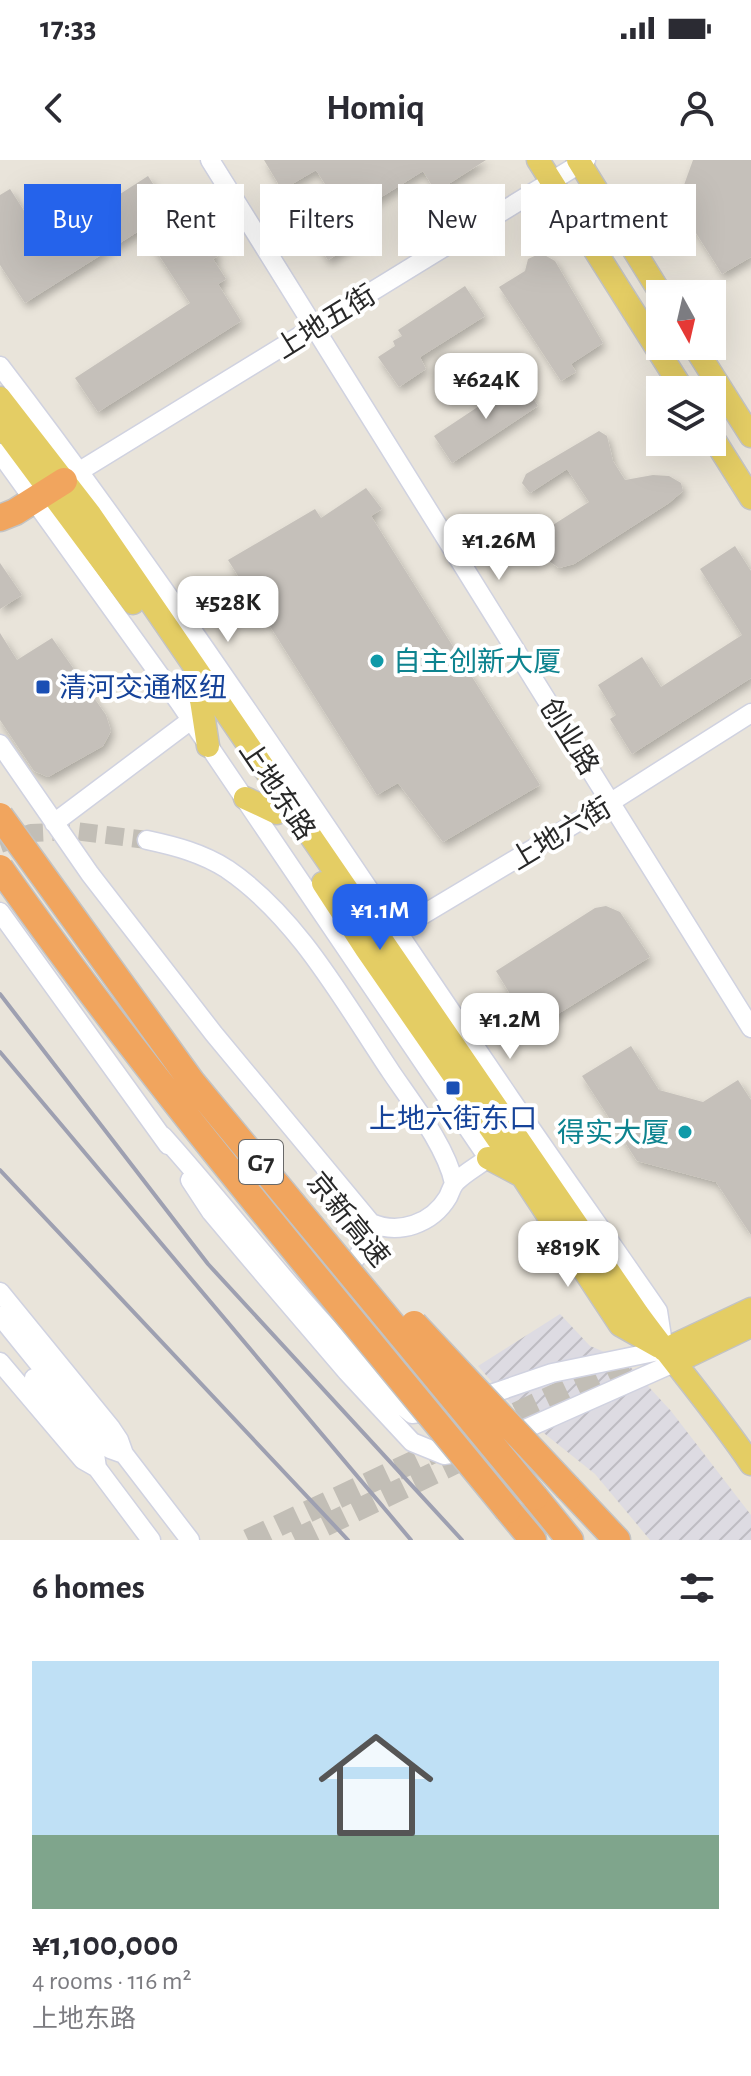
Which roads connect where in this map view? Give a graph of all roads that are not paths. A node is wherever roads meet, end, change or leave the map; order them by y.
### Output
1 (210, 160) edge
2 (538, 160) edge
3 (581, 161) edge
4 (551, 181) junction
5 (653, 280) edge
6 (316, 326) junction
7 (703, 360) edge
8 (0, 366) edge
9 (674, 376) edge
10 (0, 398) edge
11 (0, 424) edge
12 (751, 436) edge
13 (0, 453) edge
14 (725, 456) edge
15 (57, 485) junction
16 (751, 498) edge
17 (0, 518) edge
18 (196, 710) junction
19 (751, 713) edge
20 (0, 744) edge
21 (208, 746) joint
22 (245, 798) junction
23 (611, 802) junction
24 (277, 813) junction
25 (0, 816) edge
26 (54, 823) junction
27 (147, 840) tunnel mouth
28 (0, 868) edge
29 (0, 912) edge
30 (382, 939) junction
31 (392, 969) junction
32 (132, 1001) junction
33 (751, 1028) edge
34 (163, 1136) junction
35 (488, 1158) junction
36 (521, 1175) junction
37 (454, 1183) junction
38 (574, 1191) junction
39 (364, 1217) junction
40 (591, 1246) junction
41 (0, 1292) edge
42 (308, 1306) junction
43 (751, 1309) edge
44 (0, 1316) edge
45 (308, 1326) junction
46 (751, 1326) edge
47 (0, 1335) edge
48 (670, 1356) junction
49 (0, 1362) edge
50 (93, 1441) junction
51 (124, 1454) junction
52 (751, 1464) edge
53 (97, 1468) junction
54 (151, 1540) edge
55 (190, 1540) edge
56 (533, 1540) edge
57 (570, 1540) edge
58 (617, 1540) edge

1 - 6 street, 创业路
2 - 4 main road
3 - 4 street, 上地五街
3 - 5 main road
4 - 6 street, 上地五街
4 - 9 main road
6 - 15 street, 上地五街
6 - 23 street, 创业路
7 - 12 main road
8 - 15 street
10 - 15 main road, 上地东路
11 - 15 main road, 上地东路
13 - 15 street
14 - 16 main road
15 - 17 highway
15 - 18 main road, 上地东路
15 - 30 main road, 上地东路
18 - 21 main road
18 - 24 main road, 上地东路
18 - 26 street
19 - 23 street, 上地六街
20 - 26 street
21 - 22 street
22 - 24 main road
22 - 31 street
23 - 30 street, 上地六街
23 - 33 street, 创业路
24 - 30 main road, 上地东路
25 - 32 highway, 京新高速 / G7, bridge
26 - 39 street
27 - 37 street
28 - 56 highway, G7, bridge
29 - 34 street
30 - 31 main road, 上地东路
31 - 35 street
31 - 36 main road, 上地东路
31 - 38 street
31 - 40 main road, 上地东路
32 - 57 highway, 京新高速 / G7, bridge
32 - 58 highway, bridge
34 - 42 street
34 - 45 street
35 - 36 main road
35 - 37 street
36 - 48 main road, 上地东路
37 - 39 street
38 - 40 main road
38 - 48 street
39 - 42 street
40 - 48 main road, 上地东路
41 - 51 street
42 - 45 street
42 - 48 street
43 - 48 main road
44 - 50 street
45 - 48 street
46 - 48 main road
47 - 50 street
48 - 52 main road, 上地东路
49 - 53 street
50 - 51 street
50 - 53 street
51 - 55 street
53 - 54 street

